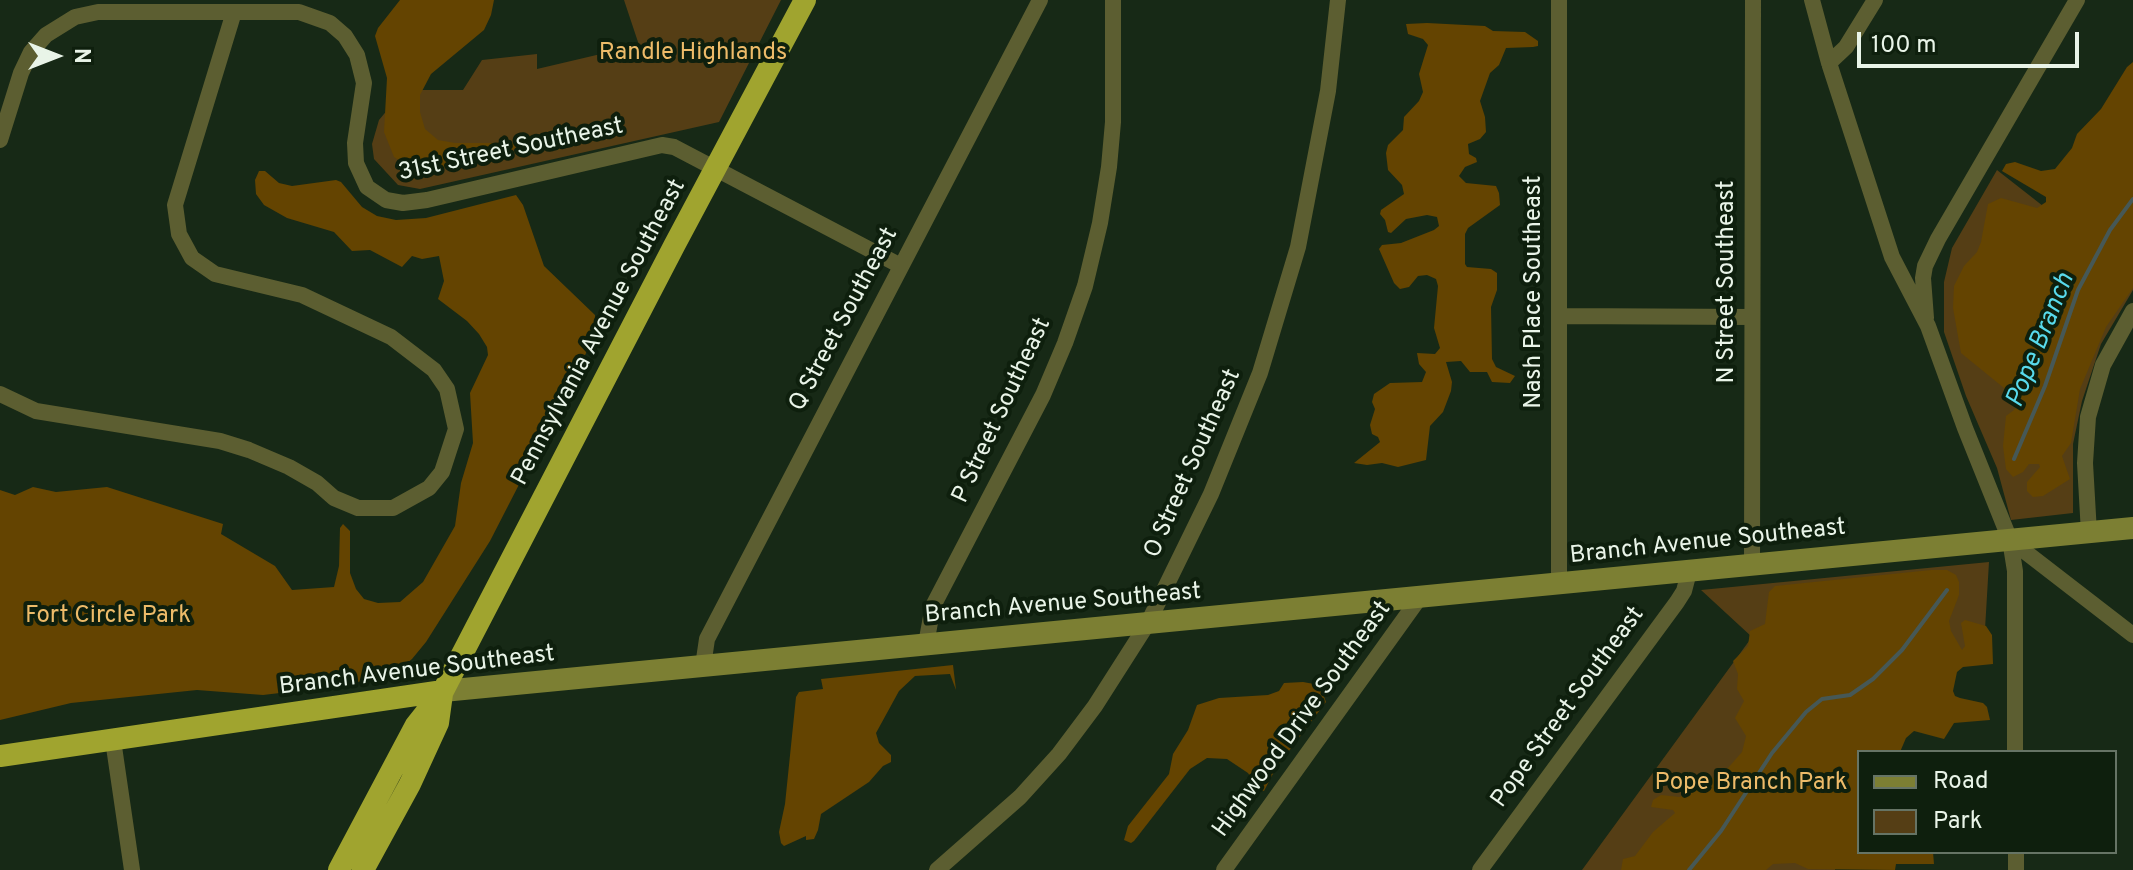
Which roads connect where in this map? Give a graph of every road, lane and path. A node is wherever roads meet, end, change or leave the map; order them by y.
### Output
1 (805, 0) edge
2 (1040, 0) edge
3 (1113, 0) edge
4 (1338, 0) edge
5 (1559, 0) edge
6 (1753, 0) edge
7 (1812, 0) edge
8 (1875, 0) edge
9 (2077, 0) edge
10 (234, 12) junction
11 (1829, 63) junction
12 (0, 140) edge
13 (716, 170) junction
14 (901, 266) junction
15 (2133, 311) edge
16 (1559, 316) junction
17 (1752, 317) junction
18 (1928, 326) junction
19 (0, 394) edge
20 (2133, 528) edge
21 (2089, 533) junction
22 (2010, 540) junction
23 (1752, 565) junction
24 (1689, 572) junction
25 (1559, 584) junction
26 (1420, 597) junction
27 (1148, 623) junction
28 (2133, 635) edge
29 (926, 644) junction
30 (703, 666) junction
31 (443, 691) junction
32 (113, 740) junction
33 (2015, 750) edge
34 (0, 756) edge
35 (1228, 867) edge
36 (132, 870) edge
37 (339, 870) edge
38 (363, 870) edge
39 (937, 870) edge
40 (1480, 870) edge

1 - 13 highway, Pennsylvania Avenue Southeast
2 - 14 street, Q Street Southeast
3 - 29 street, P Street Southeast
4 - 27 street, O Street Southeast
5 - 16 street, Nash Place Southeast
6 - 17 street, N Street Southeast
7 - 11 street
8 - 11 street
9 - 18 street
10 - 12 street, 31st Street Southeast
10 - 13 street, 31st Street Southeast
10 - 19 street
11 - 18 street
13 - 14 street, 31st Street Southeast
13 - 31 highway, Pennsylvania Avenue Southeast
14 - 30 street, Q Street Southeast
15 - 21 street
16 - 17 street
16 - 25 street, Nash Place Southeast
17 - 23 street, N Street Southeast
18 - 22 street
20 - 21 main road, Branch Avenue Southeast
21 - 22 main road, Branch Avenue Southeast
22 - 23 main road, Branch Avenue Southeast
22 - 28 street
22 - 33 street
23 - 24 main road, Branch Avenue Southeast
24 - 25 main road, Branch Avenue Southeast
24 - 40 street, Pope Street Southeast
25 - 26 main road, Branch Avenue Southeast
26 - 27 main road, Branch Avenue Southeast
26 - 35 street, Highwood Drive Southeast
27 - 29 main road, Branch Avenue Southeast
27 - 39 street, O Street Southeast
29 - 30 main road, Branch Avenue Southeast
30 - 31 main road, Branch Avenue Southeast
31 - 32 highway, Branch Avenue Southeast
31 - 37 highway, Pennsylvania Avenue Southeast
31 - 38 highway, Pennsylvania Avenue Southeast
32 - 34 highway, Branch Avenue Southeast
32 - 36 street

